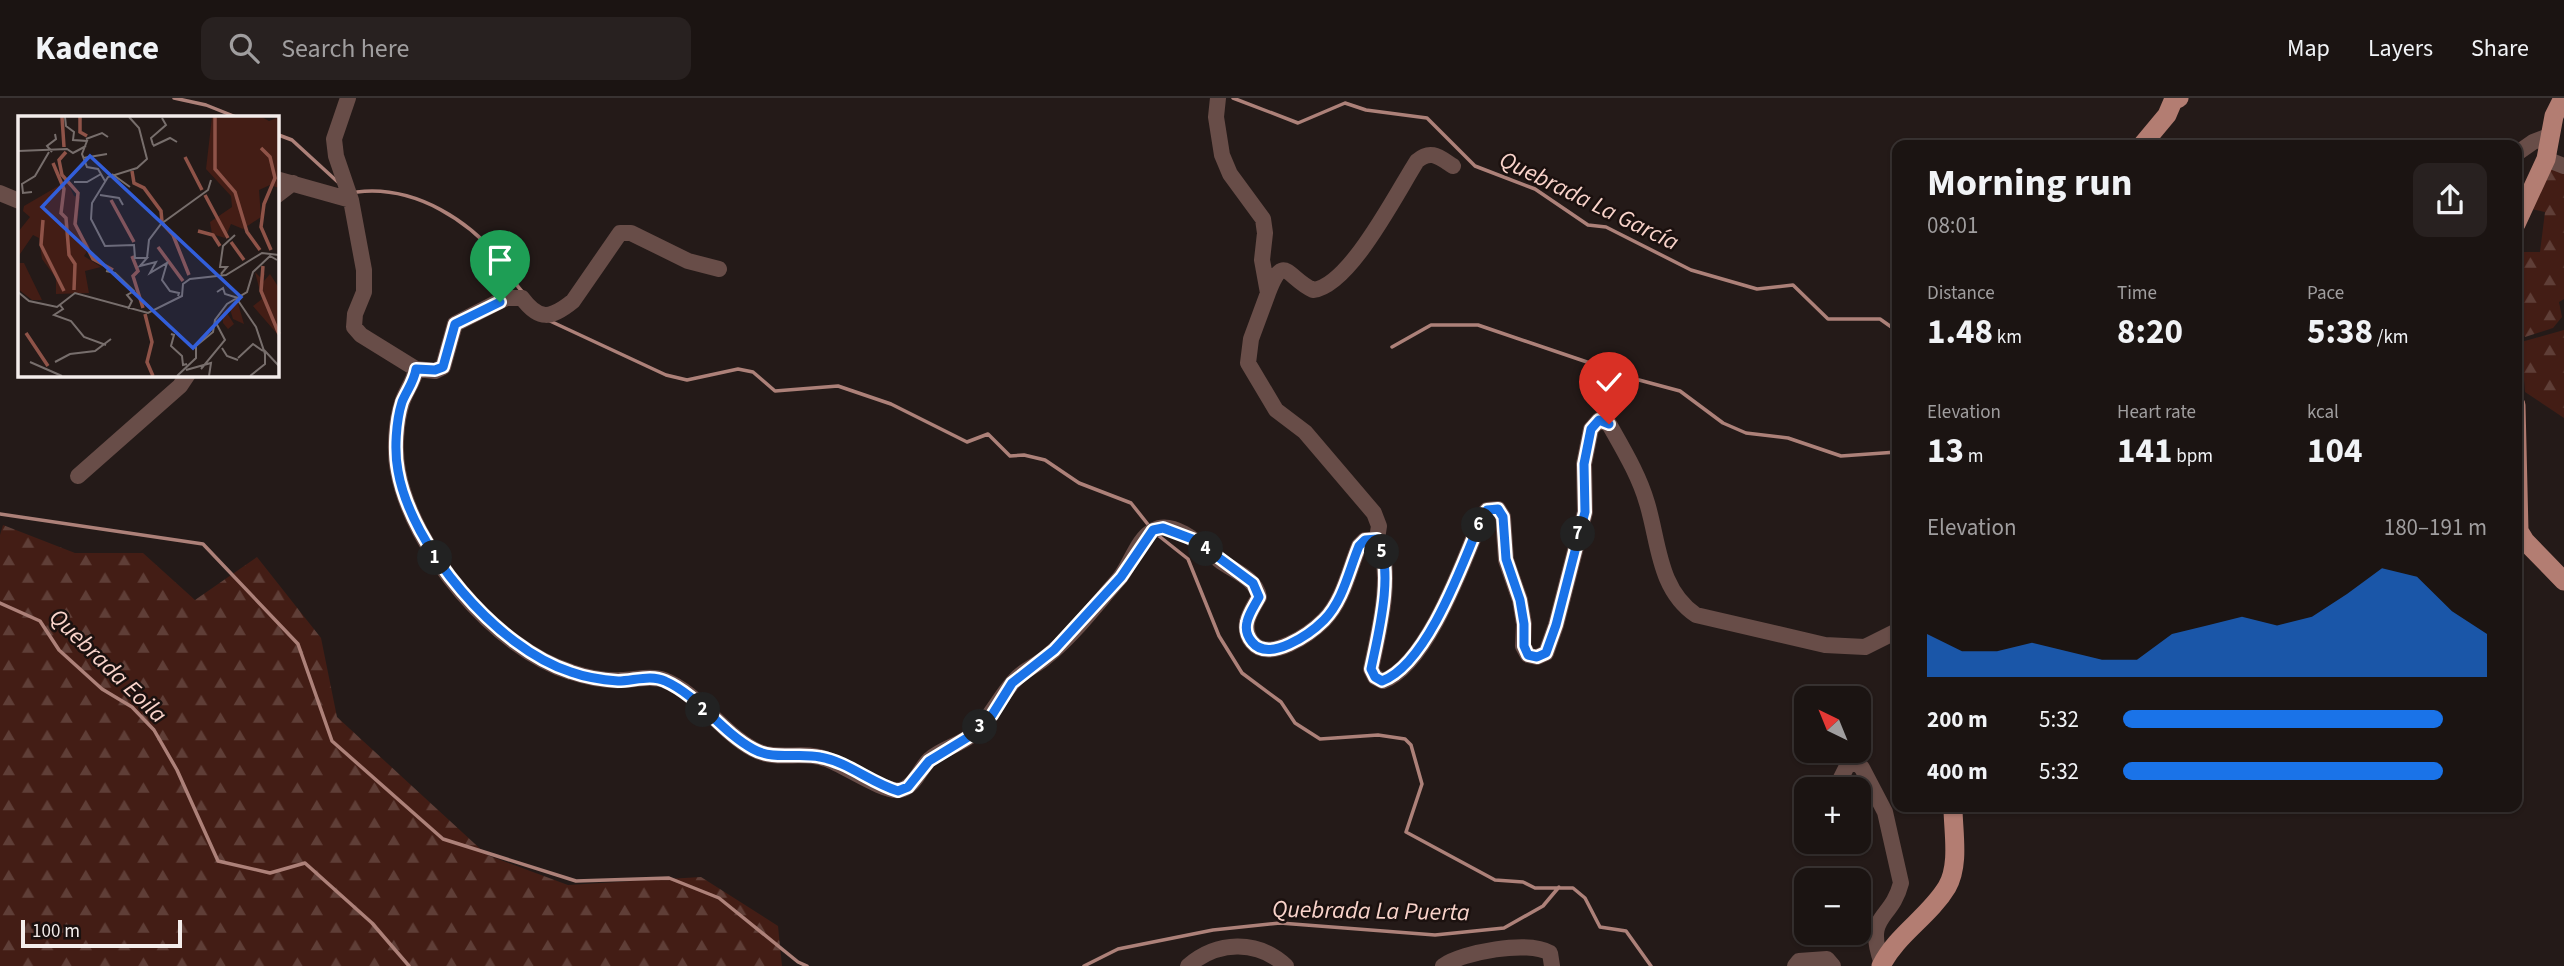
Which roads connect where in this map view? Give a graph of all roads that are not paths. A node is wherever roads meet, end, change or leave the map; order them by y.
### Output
1 (348, 98) edge
2 (1218, 98) edge
3 (2563, 98) edge
4 (2175, 99) edge
5 (2549, 136) junction
6 (2146, 140) edge
7 (2522, 150) edge
8 (2555, 163) edge
9 (1452, 166) dead end
10 (285, 181) edge
11 (0, 193) edge
12 (351, 200) junction
13 (18, 201) edge
14 (2522, 215) edge
15 (719, 269) dead end
16 (1268, 293) junction
17 (416, 369) junction
18 (187, 376) edge
19 (78, 476) dead end
20 (2522, 533) edge
21 (1377, 539) junction
22 (2533, 547) junction
23 (2564, 566) edge
24 (2564, 581) edge
25 (1892, 634) edge
26 (1842, 777) edge
27 (1867, 777) edge
28 (1871, 785) edge
29 (1954, 812) edge
30 (1881, 965) edge
31 (1188, 966) edge
32 (1286, 966) edge
33 (1443, 966) edge
34 (1552, 966) edge
35 (1795, 966) edge
36 (1833, 966) edge

1 - 12 street
2 - 16 street
3 - 5 main road
4 - 6 main road
5 - 7 street
5 - 8 main road
8 - 14 main road
9 - 16 street
10 - 12 street
11 - 13 street
12 - 17 street
15 - 17 street
16 - 21 street
17 - 21 street
18 - 19 street
20 - 22 main road
21 - 25 street
22 - 23 street
22 - 24 main road
26 - 27 street
28 - 30 street
29 - 30 main road
31 - 32 street
33 - 34 street
35 - 36 street

